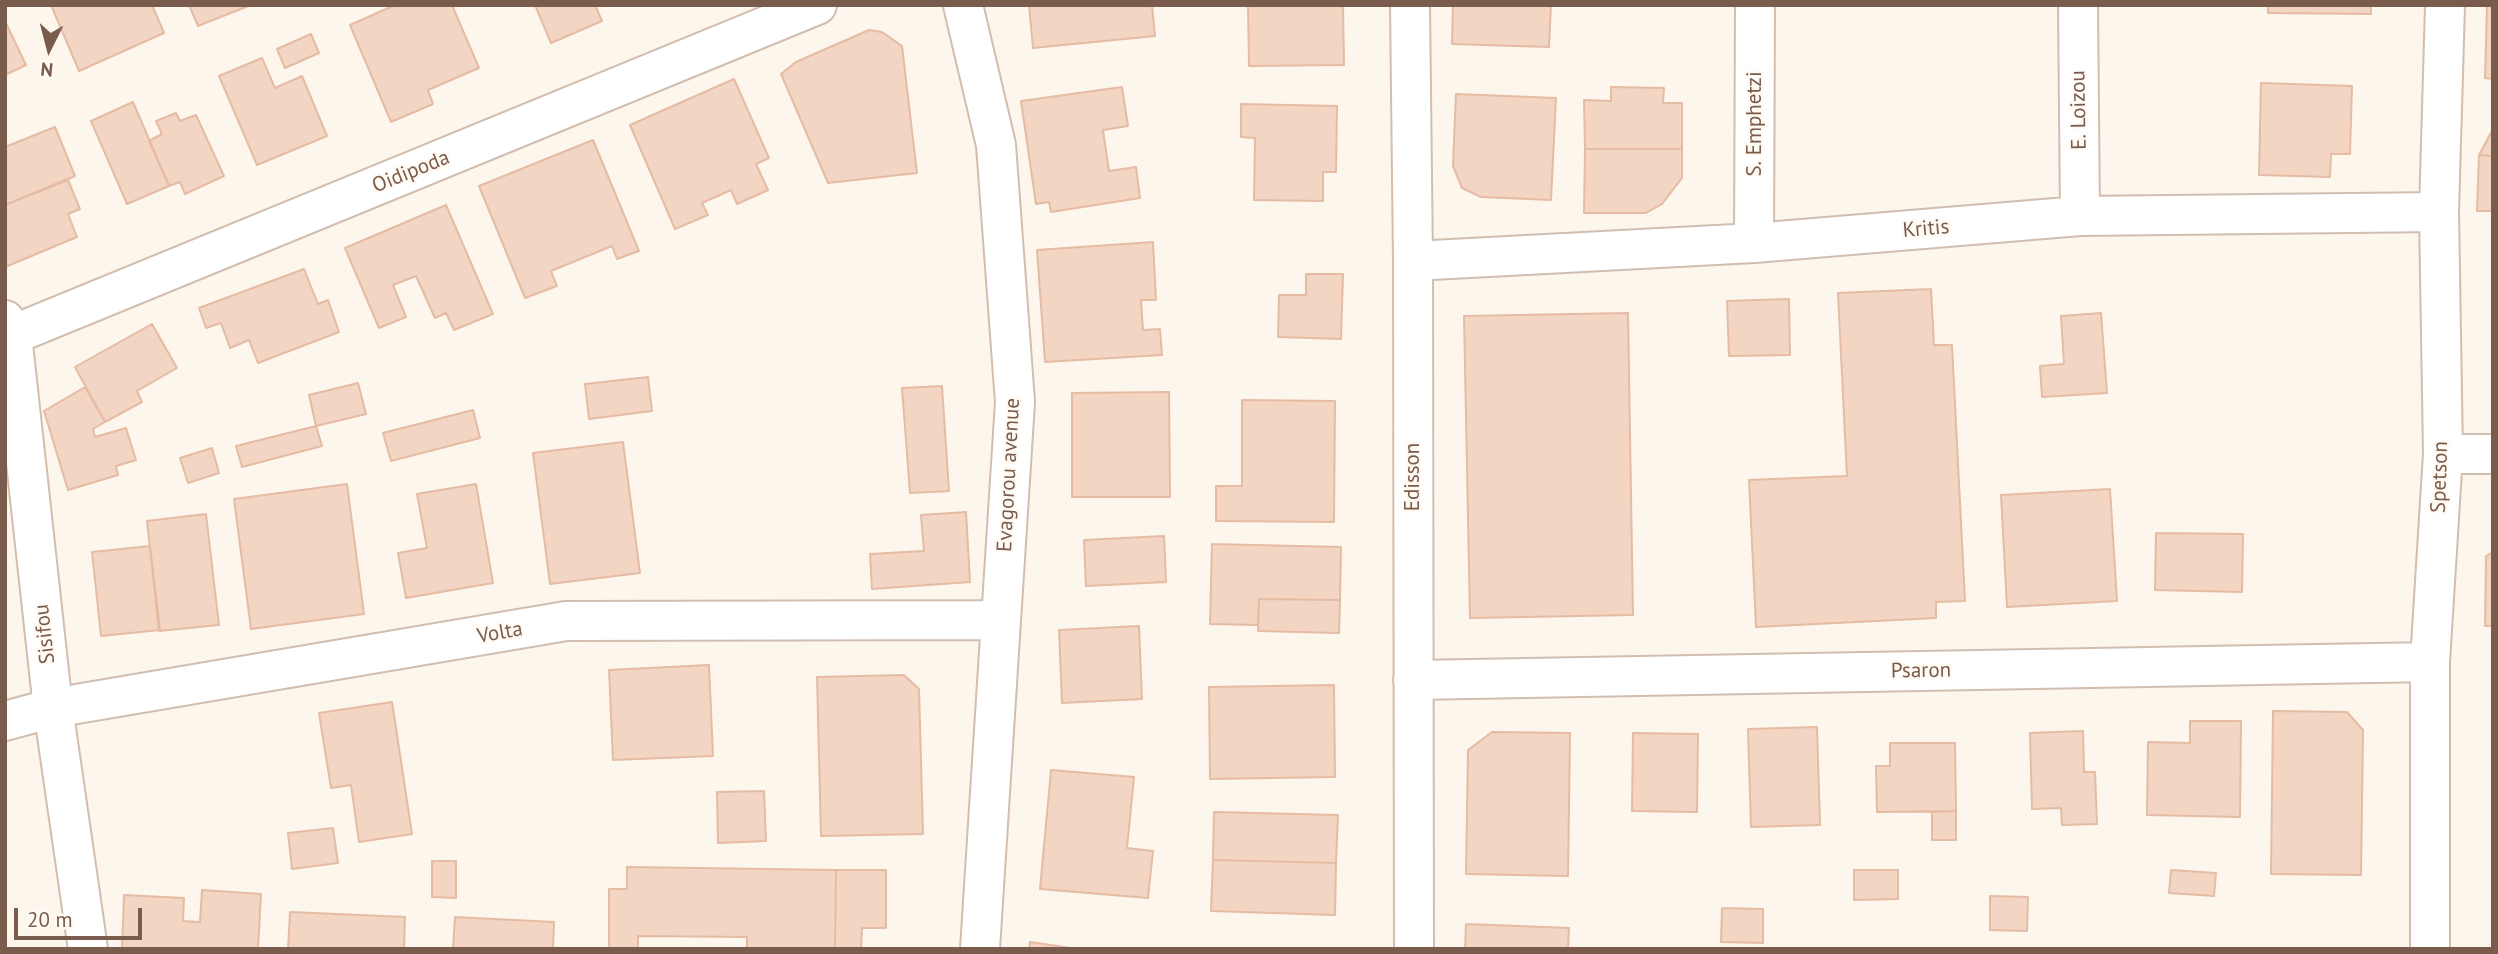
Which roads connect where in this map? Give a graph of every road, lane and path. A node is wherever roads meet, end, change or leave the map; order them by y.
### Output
1 (817, 5) edge
2 (963, 5) edge
3 (1410, 5) edge
4 (1755, 5) edge
5 (2078, 5) edge
6 (2445, 5) edge
7 (2439, 212) junction
8 (2080, 216) junction
9 (1754, 243) junction
10 (1413, 261) junction
11 (7, 331) edge
12 (2443, 454) junction
13 (2493, 454) edge
14 (1001, 620) junction
15 (2430, 662) junction
16 (1413, 680) junction
17 (53, 708) junction
18 (5, 721) edge
19 (88, 949) edge
20 (980, 949) edge
21 (1414, 949) edge
22 (2430, 949) edge

1 - 11 street, Oidipoda
2 - 14 street, Evagorou avenue
3 - 10 street, Edisson
4 - 9 street, S. Emphetzi
5 - 8 street, E. Loizou
6 - 7 street, Spetson
7 - 8 street, Kritis
7 - 12 street, Spetson
8 - 9 street, Kritis
9 - 10 street, Kritis
10 - 16 street, Edisson
11 - 17 street, Sisifou
12 - 13 street
12 - 15 street, Spetson
14 - 17 street, Volta
14 - 20 street, Evagorou avenue
15 - 16 street, Psaron
15 - 22 street, Spetson
16 - 21 street, Edisson
17 - 18 street, Volta
17 - 19 street, Sisifou

